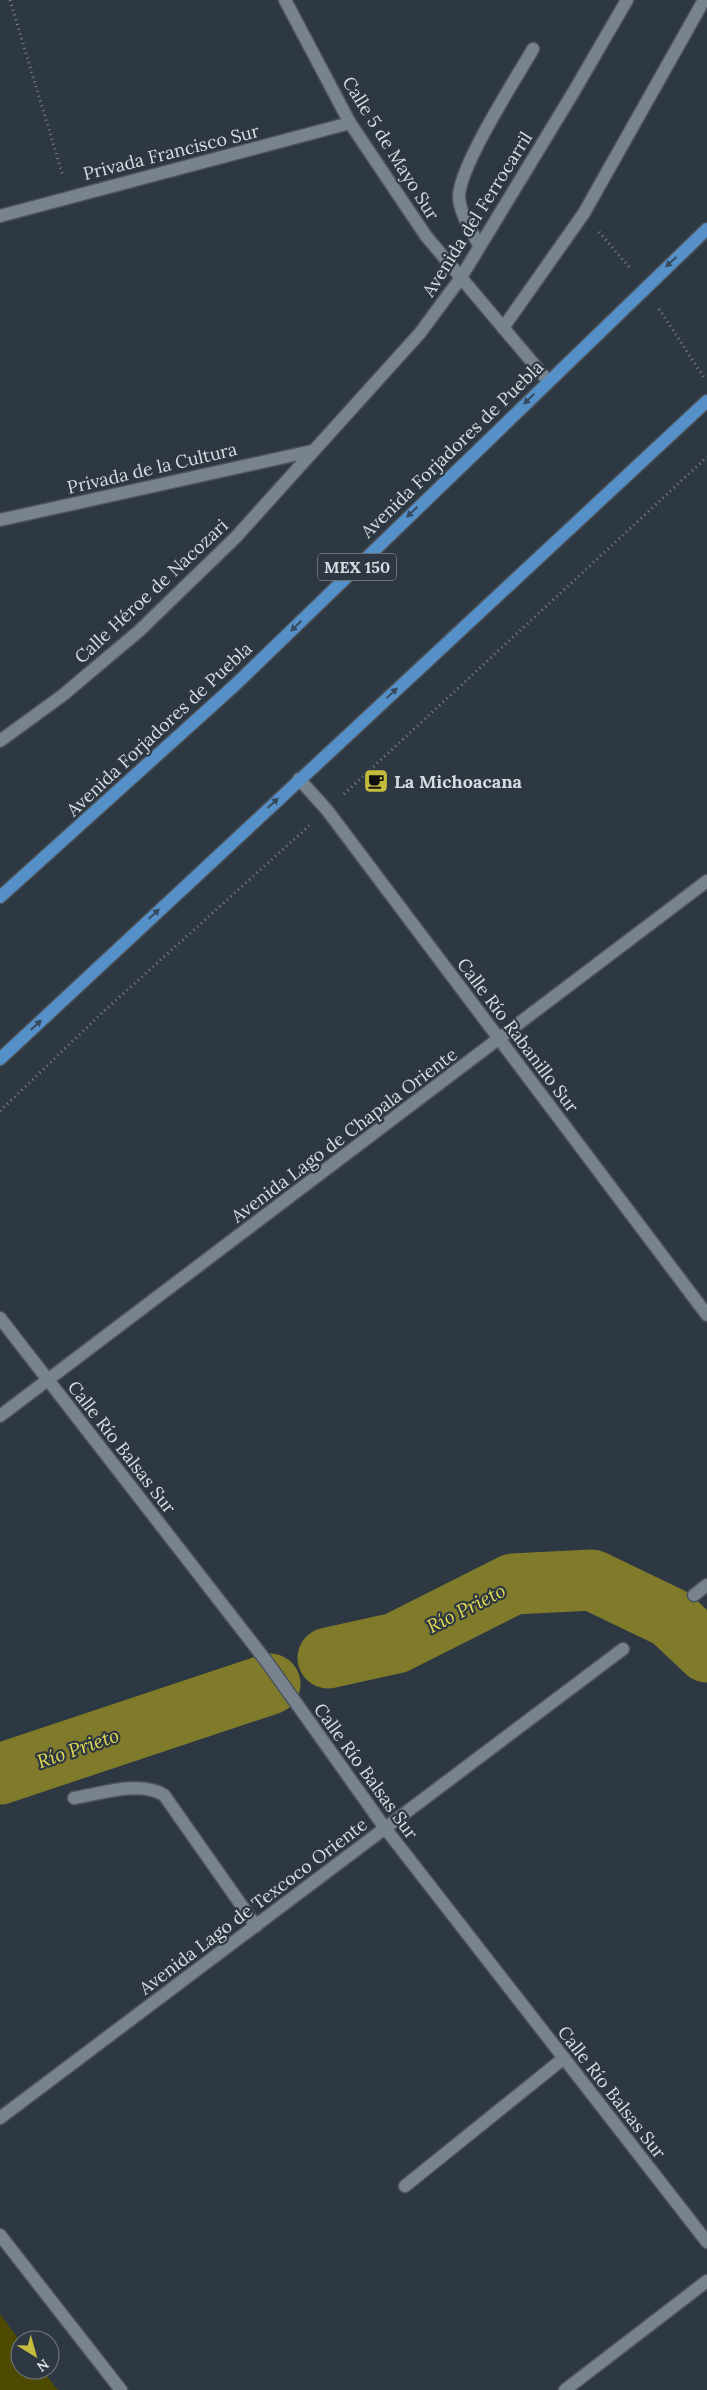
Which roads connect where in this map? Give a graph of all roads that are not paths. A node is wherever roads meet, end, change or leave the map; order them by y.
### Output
1 (285, 0) edge
2 (627, 0) edge
3 (704, 0) edge
4 (533, 49) dead end
5 (350, 123) junction
6 (0, 216) edge
7 (707, 229) edge
8 (479, 245) junction
9 (460, 279) junction
10 (503, 328) junction
11 (548, 381) junction
12 (707, 401) edge
13 (312, 451) junction
14 (0, 520) edge
15 (0, 741) edge
16 (299, 778) junction
17 (707, 881) edge
18 (0, 898) edge
19 (499, 1040) junction
20 (0, 1059) edge
21 (707, 1315) edge
22 (0, 1318) edge
23 (48, 1379) junction
24 (0, 1416) edge
25 (707, 1585) edge
26 (694, 1595) dead end
27 (624, 1649) dead end
28 (74, 1798) dead end
29 (385, 1828) junction
30 (256, 1926) junction
31 (564, 2058) junction
32 (0, 2118) edge
33 (405, 2186) dead end
34 (0, 2235) edge
35 (707, 2242) edge
36 (707, 2281) edge
37 (121, 2390) edge
38 (565, 2390) edge

1 - 5 street, Calle 5 de Mayo Sur
2 - 8 street, Avenida del Ferrocarril
3 - 10 street
4 - 8 street
5 - 6 street, Privada Francisco Sur
5 - 9 street, Calle 5 de Mayo Sur
7 -> 11 main road, Avenida Forjadores de Puebla / MEX 150
8 - 9 street, Avenida del Ferrocarril
9 - 10 street, Calle 5 de Mayo Sur
9 - 13 street, Avenida del Ferrocarril
10 - 11 street
11 -> 18 main road, Avenida Forjadores de Puebla / MEX 150
16 -> 12 main road
13 - 14 street, Privada de la Cultura
13 - 15 street, Calle Héroe de Nacozari
16 - 19 street, Calle Río Rabanillo Sur
20 -> 16 main road
17 - 19 street, Avenida Lago de Chapala Oriente
19 - 21 street, Calle Río Rabanillo Sur
19 - 23 street, Avenida Lago de Chapala Oriente
22 - 23 street, Calle Río Balsas Sur
23 - 24 street, Avenida Lago de Chapala Oriente
23 - 29 street, Calle Río Balsas Sur
25 - 26 street
27 - 29 street, Avenida Lago de Texcoco Oriente
28 - 30 street
29 - 30 street, Avenida Lago de Texcoco Oriente
29 - 31 street, Calle Río Balsas Sur
30 - 32 street, Avenida Lago de Texcoco Oriente
31 - 33 street
31 - 35 street, Calle Río Balsas Sur
34 - 37 street
36 - 38 street

